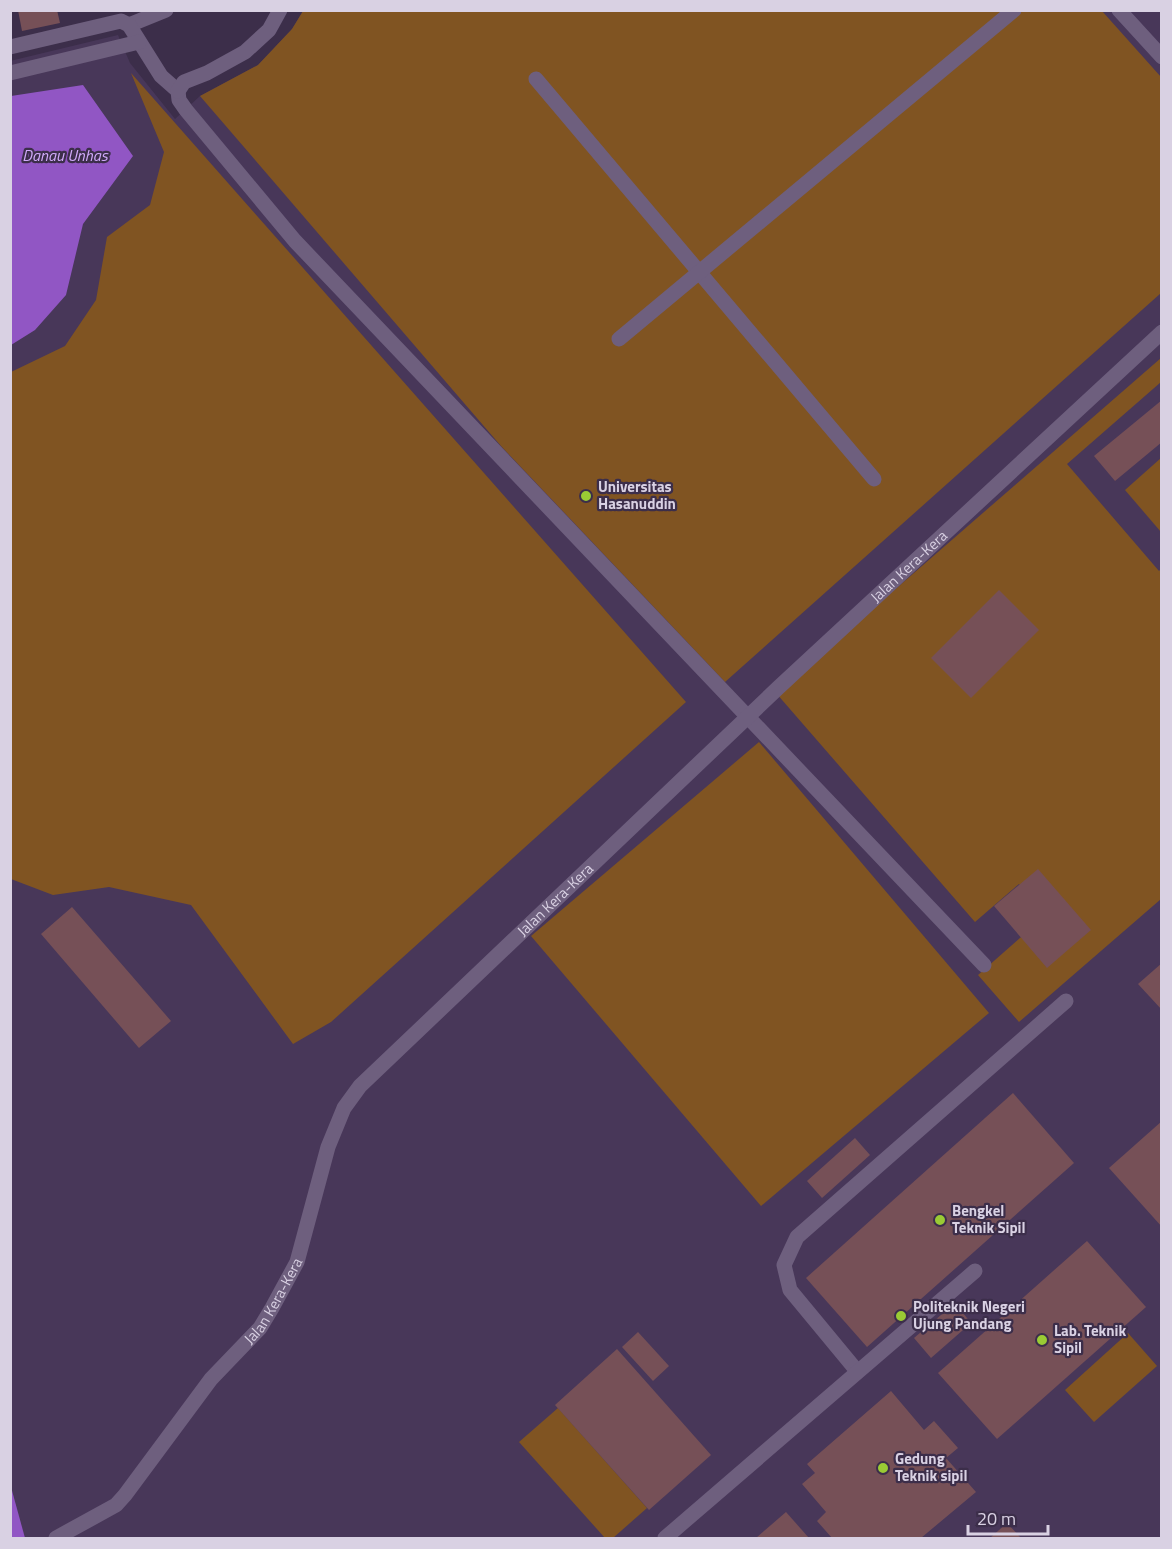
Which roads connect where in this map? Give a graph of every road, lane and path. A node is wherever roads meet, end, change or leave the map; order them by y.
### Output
1 (166, 10) edge
2 (280, 10) edge
3 (1014, 10) edge
4 (1119, 10) edge
5 (129, 25) junction
6 (139, 42) junction
7 (10, 47) edge
8 (1161, 57) edge
9 (10, 73) edge
10 (536, 79) dead end
11 (178, 91) junction
12 (699, 273) junction
13 (1161, 332) edge
14 (618, 339) dead end
15 (874, 479) dead end
16 (746, 717) junction
17 (984, 965) dead end
18 (1066, 1001) dead end
19 (975, 1271) dead end
20 (857, 1371) junction
21 (56, 1539) edge
22 (665, 1539) edge

1 - 5 street
2 - 11 street
3 - 12 street
4 - 8 street
5 - 6 street
5 - 7 street
6 - 9 street
6 - 11 street
10 - 12 street
11 - 16 street
12 - 14 street
12 - 15 street
13 - 16 street, Jalan Kera-Kera
16 - 17 street
16 - 21 street, Jalan Kera-Kera
18 - 20 street
19 - 20 street
20 - 22 street

